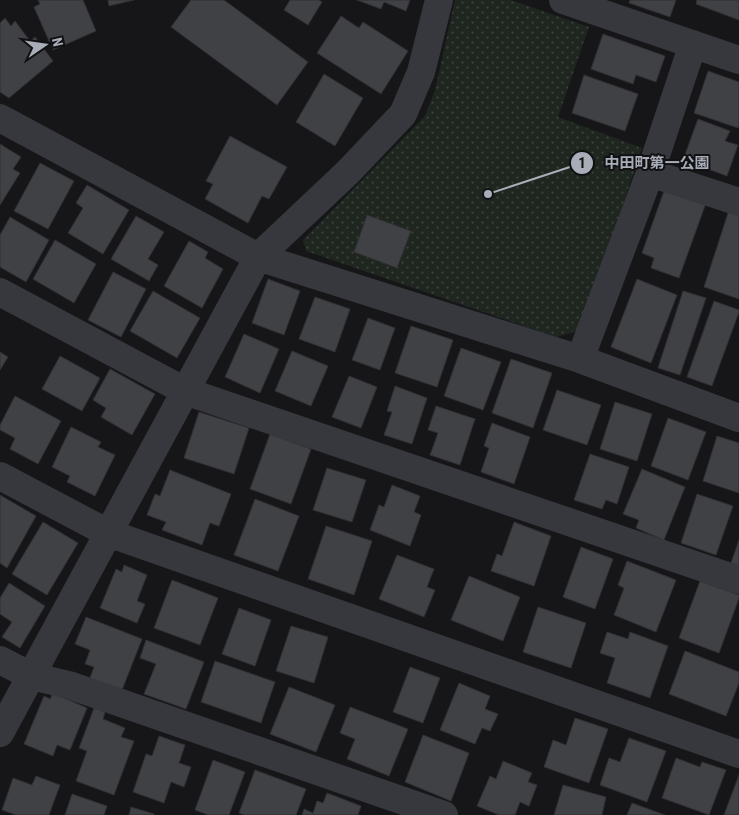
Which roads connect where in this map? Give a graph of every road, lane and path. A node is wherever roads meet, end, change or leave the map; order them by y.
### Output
1 (438, 0) edge
2 (563, 0) edge
3 (693, 44) junction
4 (739, 60) edge
5 (0, 118) edge
6 (650, 173) junction
7 (739, 202) edge
8 (258, 257) junction
9 (0, 292) edge
10 (580, 359) junction
11 (185, 391) junction
12 (739, 418) edge
13 (0, 476) edge
14 (108, 533) junction
15 (739, 580) edge
16 (0, 660) edge
17 (31, 676) junction
18 (0, 733) edge
19 (739, 754) edge
20 (444, 815) edge

1 - 8 street
2 - 3 street
3 - 4 street
3 - 6 street
5 - 8 street
6 - 7 street
6 - 10 street
8 - 10 street
8 - 11 street
9 - 11 street
10 - 12 street
11 - 14 street
11 - 15 street
13 - 14 street
14 - 17 street
14 - 19 street
16 - 17 street
17 - 18 street
17 - 20 street

